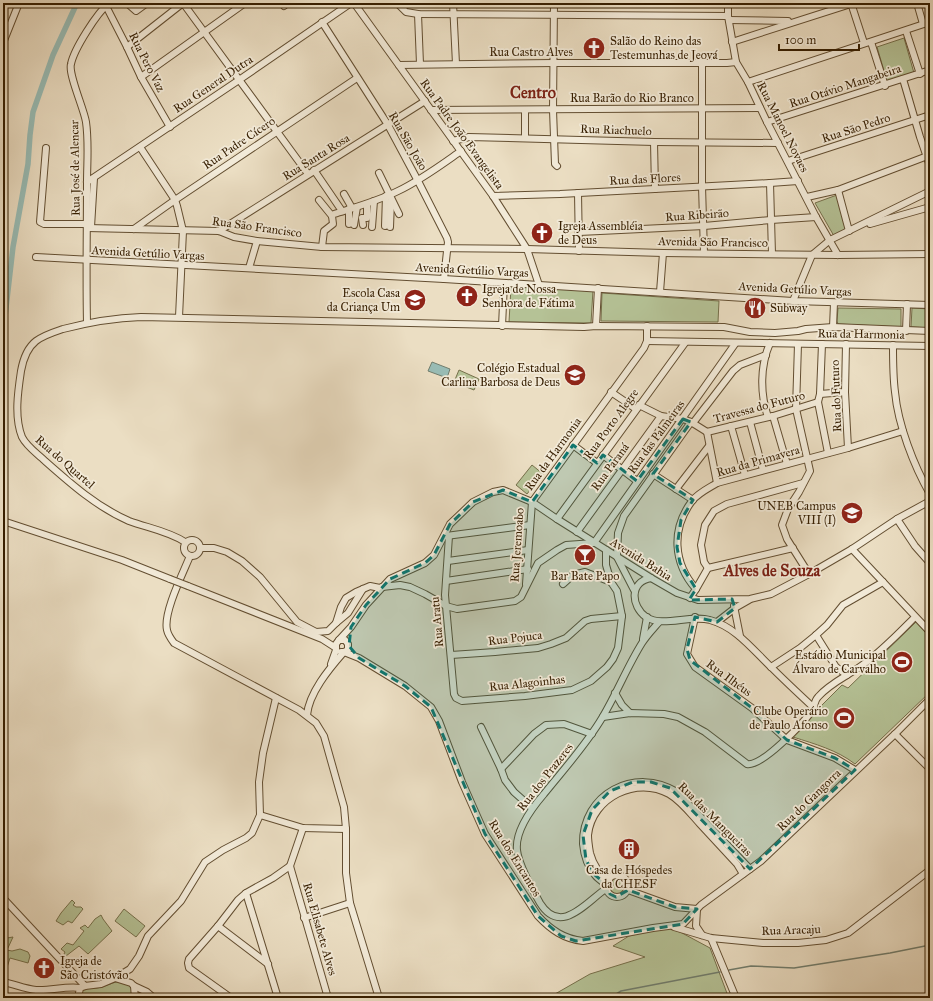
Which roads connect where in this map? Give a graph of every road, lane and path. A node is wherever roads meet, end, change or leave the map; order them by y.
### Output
1 (19, 3) edge
2 (126, 3) edge
3 (147, 3) edge
4 (183, 3) edge
5 (245, 3) edge
6 (351, 3) edge
7 (354, 3) edge
8 (397, 3) edge
9 (453, 3) edge
10 (554, 3) edge
11 (728, 3) edge
12 (852, 3) edge
13 (917, 3) edge
14 (107, 5) edge
15 (418, 14) junction
16 (454, 14) junction
17 (554, 16) junction
18 (728, 18) junction
19 (794, 21) junction
20 (322, 22) junction
21 (930, 22) edge
22 (923, 24) junction
23 (906, 31) junction
24 (204, 33) junction
25 (732, 42) junction
26 (3, 43) edge
27 (867, 43) junction
28 (127, 47) junction
29 (736, 62) junction
30 (554, 63) junction
31 (702, 63) junction
32 (420, 64) junction
33 (456, 64) junction
34 (398, 65) junction
35 (930, 70) edge
36 (920, 74) junction
37 (140, 77) junction
38 (357, 78) junction
39 (903, 79) junction
40 (239, 80) junction
41 (748, 82) junction
42 (885, 86) junction
43 (425, 101) junction
44 (760, 108) junction
45 (701, 109) junction
46 (431, 110) junction
47 (525, 110) junction
48 (553, 110) junction
49 (930, 115) edge
50 (915, 120) junction
51 (767, 122) junction
52 (388, 125) junction
53 (170, 126) junction
54 (276, 131) junction
55 (525, 138) junction
56 (554, 139) junction
57 (453, 141) junction
58 (654, 142) junction
59 (702, 142) junction
60 (778, 143) junction
61 (140, 147) junction
62 (46, 148) dead end
63 (461, 151) junction
64 (928, 156) edge
65 (788, 161) junction
66 (557, 166) dead end
67 (930, 166) edge
68 (311, 172) junction
69 (379, 173) dead end
70 (94, 178) junction
71 (418, 180) junction
72 (798, 180) junction
73 (87, 182) junction
74 (770, 183) junction
75 (702, 186) junction
76 (656, 189) junction
77 (838, 190) junction
78 (930, 192) edge
79 (578, 193) junction
80 (344, 194) dead end
81 (493, 196) junction
82 (389, 197) junction
83 (807, 198) junction
84 (174, 200) junction
85 (319, 200) dead end
86 (374, 201) junction
87 (367, 204) junction
88 (930, 207) edge
89 (353, 208) junction
90 (342, 211) junction
91 (399, 214) dead end
92 (332, 216) junction
93 (816, 217) junction
94 (771, 220) junction
95 (351, 224) dead end
96 (363, 225) dead end
97 (704, 226) junction
98 (88, 227) junction
99 (372, 227) dead end
100 (388, 227) dead end
101 (134, 228) junction
102 (851, 230) junction
103 (183, 231) junction
104 (219, 231) junction
105 (579, 232) junction
106 (830, 240) junction
107 (256, 241) junction
108 (322, 247) junction
109 (447, 248) junction
110 (527, 250) junction
111 (579, 251) junction
112 (663, 253) junction
113 (704, 253) junction
114 (772, 254) junction
115 (930, 254) edge
116 (812, 255) junction
117 (838, 255) junction
118 (36, 257) dead end
119 (86, 260) junction
120 (181, 266) junction
121 (249, 268) junction
122 (444, 279) junction
123 (504, 283) junction
124 (539, 285) junction
125 (598, 288) junction
126 (660, 292) junction
127 (792, 301) junction
128 (834, 303) junction
129 (907, 304) junction
130 (930, 304) edge
131 (179, 317) junction
132 (86, 323) junction
133 (502, 326) junction
134 (596, 326) junction
135 (647, 326) junction
136 (833, 327) junction
137 (906, 330) junction
138 (930, 331) edge
139 (647, 341) junction
140 (685, 343) junction
141 (770, 343) junction
142 (735, 344) junction
143 (798, 344) junction
144 (822, 344) junction
145 (846, 344) junction
146 (893, 346) junction
147 (930, 346) edge
148 (766, 354) junction
149 (611, 392) junction
150 (845, 392) junction
151 (820, 394) junction
152 (818, 402) junction
153 (638, 407) junction
154 (796, 409) junction
155 (661, 416) junction
156 (771, 416) junction
157 (683, 419) junction
158 (692, 422) junction
159 (750, 422) junction
160 (731, 426) junction
161 (903, 431) junction
162 (707, 432) junction
163 (573, 445) junction
164 (709, 446) junction
165 (848, 448) junction
166 (828, 453) junction
167 (603, 455) junction
168 (808, 458) junction
169 (597, 463) junction
170 (787, 464) junction
171 (622, 469) junction
172 (763, 470) junction
173 (653, 474) junction
174 (745, 475) junction
175 (637, 481) junction
176 (717, 483) junction
177 (803, 483) junction
178 (676, 489) junction
179 (930, 494) edge
180 (692, 500) junction
181 (930, 501) edge
182 (532, 502) junction
183 (557, 520) junction
184 (897, 520) junction
185 (3, 521) edge
186 (530, 525) junction
187 (577, 532) junction
188 (446, 536) junction
189 (185, 542) junction
190 (594, 543) junction
191 (201, 548) junction
192 (793, 548) junction
193 (852, 549) junction
194 (528, 550) junction
195 (606, 550) junction
196 (190, 556) junction
197 (616, 556) junction
198 (528, 558) junction
199 (448, 561) junction
200 (538, 563) junction
201 (930, 563) edge
202 (708, 568) junction
203 (528, 569) junction
204 (809, 574) junction
205 (651, 578) junction
206 (446, 581) junction
207 (611, 582) junction
208 (883, 582) junction
209 (563, 584) dead end
210 (381, 587) junction
211 (362, 589) junction
212 (696, 589) junction
213 (525, 590) junction
214 (634, 590) junction
215 (690, 598) junction
216 (732, 599) junction
217 (750, 599) junction
218 (446, 606) junction
219 (735, 608) junction
220 (622, 616) junction
221 (647, 617) junction
222 (695, 617) junction
223 (915, 617) junction
224 (659, 622) junction
225 (718, 622) junction
226 (336, 623) junction
227 (351, 626) junction
228 (930, 632) edge
229 (740, 636) junction
230 (816, 636) junction
231 (322, 640) junction
232 (339, 641) junction
233 (643, 641) junction
234 (348, 645) junction
235 (336, 649) junction
236 (344, 653) junction
237 (451, 655) junction
238 (359, 658) junction
239 (771, 667) junction
240 (330, 668) junction
241 (847, 675) junction
242 (615, 693) junction
243 (276, 698) junction
244 (930, 699) edge
245 (462, 701) joint
246 (308, 704) junction
247 (814, 708) junction
248 (299, 710) junction
249 (630, 713) junction
250 (307, 715) junction
251 (603, 717) junction
252 (481, 728) dead end
253 (592, 734) junction
254 (895, 734) junction
255 (787, 740) junction
256 (501, 769) junction
257 (930, 769) edge
258 (855, 770) junction
259 (532, 808) junction
260 (260, 815) junction
261 (697, 816) junction
262 (302, 828) junction
263 (346, 828) junction
264 (290, 866) junction
265 (750, 869) junction
266 (930, 870) edge
267 (743, 874) junction
268 (607, 884) junction
269 (628, 890) junction
270 (246, 893) junction
271 (3, 898) edge
272 (350, 903) junction
273 (697, 909) junction
274 (304, 918) junction
275 (218, 926) junction
276 (673, 926) junction
277 (702, 936) junction
278 (711, 938) junction
279 (268, 964) junction
280 (130, 968) junction
281 (116, 978) junction
282 (3, 982) edge
283 (133, 984) junction
284 (82, 987) junction
285 (147, 992) junction
286 (78, 998) edge
287 (136, 998) edge
288 (154, 998) edge
289 (231, 998) edge
290 (278, 998) edge
291 (328, 998) edge
292 (379, 998) edge
293 (736, 998) edge

1 - 26 street
2 - 3 street
4 - 24 street
4 - 28 street
5 - 24 street
6 - 20 street, Rua General Dutra
7 - 34 street, Rua Padre João Evangelista
8 - 15 street
9 - 16 street
10 - 17 street
11 - 18 street, Rua Manoel Novaes
12 - 19 street
12 - 27 street
13 - 22 street
14 - 28 street, Rua Pero Vaz
14 - 73 street, Rua José de Alencar
15 - 16 street
15 - 32 street
16 - 17 street
16 - 33 street
17 - 18 street
17 - 30 street
18 - 19 street
18 - 25 street, Rua Manoel Novaes
19 - 25 street
20 - 38 street, Rua São João
20 - 40 street, Rua General Dutra
21 - 22 street
22 - 23 street
23 - 27 street
23 - 36 street
24 - 37 street
24 - 40 street
25 - 29 street, Rua Manoel Novaes
27 - 41 street
27 - 42 street
28 - 37 street, Rua Pero Vaz
29 - 31 street, Rua Castro Alves
29 - 41 street, Rua Manoel Novaes
30 - 31 street, Rua Castro Alves
30 - 33 street, Rua Castro Alves
30 - 48 street
31 - 45 street
32 - 33 street, Rua Castro Alves
32 - 34 street, Rua Castro Alves
34 - 43 street, Rua Padre João Evangelista
35 - 36 street, Rua Otávio Mangabeira
36 - 39 street, Rua Otávio Mangabeira
37 - 53 street, Rua Pero Vaz
38 - 52 street, Rua São João
38 - 54 street, Rua Padre Cícero
39 - 42 street, Rua Otávio Mangabeira
39 - 50 street
40 - 53 street, Rua General Dutra
40 - 54 street
41 - 44 street, Rua Manoel Novaes
42 - 51 street, Rua Otávio Mangabeira
43 - 46 street, Rua Padre João Evangelista
43 - 52 street, Rua Santa Rosa
44 - 45 street, Rua Barão do Rio Branco
44 - 51 street, Rua Manoel Novaes
45 - 48 street, Rua Barão do Rio Branco
45 - 59 street
46 - 47 street, Rua Barão do Rio Branco
46 - 57 street, Rua Padre João Evangelista
47 - 48 street, Rua Barão do Rio Branco
47 - 55 street
48 - 56 street
49 - 50 street, Rua São Pedro
50 - 64 street
50 - 65 street, Rua São Pedro
51 - 60 street, Rua Manoel Novaes
52 - 68 street, Rua Santa Rosa
52 - 71 street, Rua São João
53 - 61 street, Rua General Dutra
54 - 68 street
54 - 84 street, Rua Padre Cícero
55 - 56 street, Rua Riachuelo
55 - 57 street, Rua Riachuelo
56 - 58 street, Rua Riachuelo
56 - 66 street
57 - 63 street, Rua Padre João Evangelista
58 - 59 street, Rua Riachuelo
58 - 76 street
59 - 60 street, Rua Riachuelo
59 - 75 street
60 - 65 street, Rua Manoel Novaes
61 - 70 street, Rua General Dutra
61 - 84 street
62 - 98 street, Rua São Francisco
63 - 71 street
63 - 81 street, Rua Padre João Evangelista
64 - 67 street
64 - 77 street
65 - 72 street, Rua Manoel Novaes
68 - 90 street
68 - 104 street, Rua Santa Rosa
69 - 82 street
70 - 73 street, Rua General Dutra
70 - 98 street, Rua José de Alencar
71 - 82 street
71 - 109 street, Rua São João
72 - 74 street, Rua das Flores
72 - 83 street, Rua Manoel Novaes
73 - 98 street, Rua José de Alencar
74 - 75 street, Rua das Flores
74 - 94 street
75 - 76 street, Rua das Flores
75 - 97 street
76 - 79 street, Rua das Flores
77 - 83 street
77 - 102 street
78 - 102 street
79 - 81 street, Rua das Flores
79 - 105 street
80 - 89 street
81 - 110 street, Rua Padre João Evangelista
82 - 86 street
82 - 91 street
82 - 100 street
83 - 93 street, Rua Manoel Novaes
84 - 101 street, Rua Padre Cícero
84 - 103 street
85 - 92 street
86 - 87 street
86 - 99 street
87 - 89 street
87 - 96 street
88 - 102 street
89 - 90 street
89 - 95 street
90 - 92 street
92 - 108 street
93 - 94 street, Rua Ribeirão
93 - 106 street, Rua Manoel Novaes
94 - 97 street, Rua Ribeirão
94 - 114 street
97 - 105 street, Rua Ribeirão
97 - 113 street
98 - 101 street, Rua São Francisco
98 - 119 street, Rua José de Alencar
101 - 103 street, Rua São Francisco
102 - 106 street
103 - 104 street, Rua São Francisco
103 - 120 street
104 - 107 street, Rua São Francisco
105 - 111 street
106 - 116 street
106 - 117 street, Rua Manoel Novaes
107 - 108 street, Rua São Francisco
107 - 121 street
108 - 109 street, Rua São Francisco
109 - 110 street, Avenida São Francisco
109 - 122 street, Rua São João
110 - 111 street, Avenida São Francisco
110 - 124 street, Rua Padre João Evangelista
111 - 112 street, Avenida São Francisco
112 - 113 street, Avenida São Francisco
112 - 126 street
113 - 114 street, Avenida São Francisco
114 - 116 street, Avenida São Francisco
115 - 117 street, Avenida São Francisco
116 - 117 street, Avenida São Francisco
116 - 127 street
118 - 119 street, Avenida Getúlio Vargas
119 - 120 street, Avenida Getúlio Vargas
119 - 132 street, Rua José de Alencar
120 - 121 street, Avenida Getúlio Vargas
120 - 131 street
121 - 122 street, Avenida Getúlio Vargas
122 - 123 street, Avenida Getúlio Vargas
123 - 124 street, Avenida Getúlio Vargas
123 - 133 street
124 - 125 street, Avenida Getúlio Vargas
125 - 126 street, Avenida Getúlio Vargas
125 - 134 street
126 - 127 street, Avenida Getúlio Vargas
127 - 128 street, Avenida Getúlio Vargas
128 - 129 street, Avenida Getúlio Vargas
128 - 136 street
129 - 130 street, Avenida Getúlio Vargas
129 - 137 street
131 - 132 street
131 - 133 street
132 - 189 street, Rua do Quartel
133 - 134 street
134 - 135 street
135 - 136 street
135 - 139 street
136 - 137 street
137 - 138 street
139 - 140 street, Rua da Harmonia
139 - 149 street, Rua da Harmonia
140 - 142 street, Rua da Harmonia
140 - 153 street, Rua Porto Alegre
141 - 142 street, Rua da Harmonia
141 - 143 street, Rua da Harmonia
141 - 148 street
142 - 157 street, Rua das Palmeiras
143 - 144 street, Rua da Harmonia
143 - 154 street
144 - 145 street, Rua da Harmonia
144 - 151 street
145 - 146 street, Rua da Harmonia
145 - 150 street, Rua do Futuro
146 - 147 street, Rua da Harmonia
146 - 161 street
148 - 156 street
148 - 158 street, Rua das Palmeiras
149 - 153 street
149 - 163 street, Rua da Harmonia
150 - 151 street, Travessa do Futuro
150 - 165 street, Rua do Futuro
151 - 152 street
152 - 154 street, Travessa do Futuro
152 - 166 street
153 - 155 street
153 - 167 street, Rua Porto Alegre
154 - 156 street, Travessa do Futuro
154 - 168 street
155 - 157 street
155 - 171 street, Rua Paraná
156 - 159 street, Travessa do Futuro
156 - 170 street
157 - 158 street
157 - 175 street, Rua das Palmeiras
158 - 162 street
158 - 173 street, Rua das Palmeiras
159 - 160 street, Travessa do Futuro
159 - 172 street
160 - 162 street, Travessa do Futuro
160 - 174 street
161 - 165 street, Rua da Primavera
161 - 179 street
162 - 164 street
163 - 169 street
163 - 182 street, Rua da Harmonia
164 - 176 street
164 - 178 street
165 - 166 street, Rua da Primavera
166 - 168 street, Rua da Primavera
167 - 169 street, Rua Porto Alegre
167 - 171 street
168 - 170 street, Rua da Primavera
168 - 177 street
169 - 183 street, Rua Porto Alegre
170 - 172 street, Rua da Primavera
171 - 175 street
171 - 187 street, Rua Paraná
172 - 174 street, Rua da Primavera
173 - 178 street
173 - 197 street, Rua das Palmeiras
174 - 176 street, Rua da Primavera
175 - 190 street, Rua das Palmeiras
176 - 180 street, Rua da Primavera
177 - 192 street
177 - 202 street
178 - 180 street
180 - 212 street, Rua da Primavera
181 - 184 street, Avenida Bahia
182 - 183 street, Avenida Bahia
182 - 186 street, Rua Jeremoabo
182 - 188 street, Rua da Harmonia
183 - 187 street, Avenida Bahia
184 - 193 street, Avenida Bahia
184 - 201 street
185 - 231 street, bridge
186 - 188 street
186 - 194 street, Rua Jeremoabo
187 - 190 street, Avenida Bahia
188 - 199 street, Rua Aratu
188 - 210 street, Rua da Harmonia
189 - 191 street
189 - 196 street
190 - 195 street, Avenida Bahia
190 - 200 street
191 - 196 street
191 - 226 street
192 - 202 street
192 - 204 street
193 - 204 street, Avenida Bahia
193 - 208 street
194 - 198 street, Rua Jeremoabo
194 - 199 street
195 - 197 street, Avenida Bahia
195 - 207 street, Rua Alagoinhas
196 - 243 street
197 - 205 street, Avenida Bahia
197 - 214 street
198 - 200 street
198 - 203 street, Rua Jeremoabo
199 - 206 street, Rua Aratu
200 - 213 street
202 - 212 street
203 - 206 street
203 - 213 street, Rua Jeremoabo
204 - 217 street, Avenida Bahia
205 - 214 street
205 - 215 street, Avenida Bahia
206 - 218 street, Rua Aratu
207 - 209 street
207 - 220 street, Rua Alagoinhas
208 - 223 street
208 - 230 street
210 - 211 street
210 - 218 street
210 - 227 street, Rua da Harmonia
211 - 226 street
211 - 226 street
212 - 215 street
213 - 218 street
214 - 221 street
215 - 216 street, Avenida Bahia
216 - 217 street, Avenida Bahia
216 - 219 street
217 - 219 street, Avenida Bahia
218 - 237 street, Rua Aratu
219 - 225 street, Avenida Bahia
219 - 229 street
220 - 237 street, Rua Pojuca
220 - 245 street, Rua Alagoinhas
221 - 224 street
221 - 233 street, Rua dos Prazeres
222 - 224 street
222 - 225 street
222 - 255 street, Rua Ilhéus
223 - 228 street
223 - 241 street
224 - 233 street, Rua dos Prazeres
225 - 229 street
227 - 232 street, Rua da Harmonia
227 - 234 street
229 - 239 street
230 - 239 street
230 - 241 street
231 - 232 street
231 - 235 street
232 - 234 street
232 - 235 street
233 - 242 street, Rua dos Prazeres
234 - 236 street
234 - 238 street, Rua dos Encantos
235 - 236 street
235 - 240 street
236 - 238 street, Rua dos Encantos
236 - 240 street
237 - 245 street, Rua Aratu
238 - 276 street, Rua dos Encantos
239 - 247 street
240 - 246 street
241 - 247 street
242 - 249 street
242 - 251 street, Rua dos Prazeres
243 - 248 street
243 - 260 street
244 - 254 street, Rua do Gangorra
246 - 248 street
246 - 250 street
247 - 255 street
248 - 250 street
249 - 251 street
249 - 255 street
250 - 263 street
251 - 253 street, Rua dos Prazeres
252 - 256 street
253 - 256 street
253 - 259 street, Rua dos Prazeres
254 - 257 street
254 - 258 street, Rua do Gangorra
255 - 258 street, Rua Ilhéus
256 - 259 street
258 - 265 street, Rua do Gangorra
259 - 268 street, Rua dos Prazeres
260 - 262 street
260 - 280 street
261 - 265 street, Rua das Mangueiras
261 - 267 street, Rua das Mangueiras
261 - 268 street, Rua das Mangueiras
262 - 263 street
262 - 264 street
263 - 272 street
264 - 270 street
264 - 274 street, Rua Elisabete Alves
265 - 267 street, Rua do Gangorra
266 - 278 street, Rua Aracaju
267 - 273 street, Rua do Gangorra
268 - 269 street
268 - 269 street
269 - 273 street
270 - 275 street
270 - 279 street
271 - 284 street
272 - 274 street
272 - 292 street
273 - 276 street, Rua dos Encantos
273 - 277 street
274 - 291 street, Rua Elisabete Alves
275 - 279 street
275 - 289 street
276 - 277 street, Rua Aracaju
277 - 278 street, Rua Aracaju
278 - 293 street
279 - 290 street
280 - 281 street
280 - 283 street
281 - 283 street
281 - 284 street
282 - 284 street
283 - 285 street
283 - 287 street
284 - 286 street
285 - 287 street
285 - 288 street

